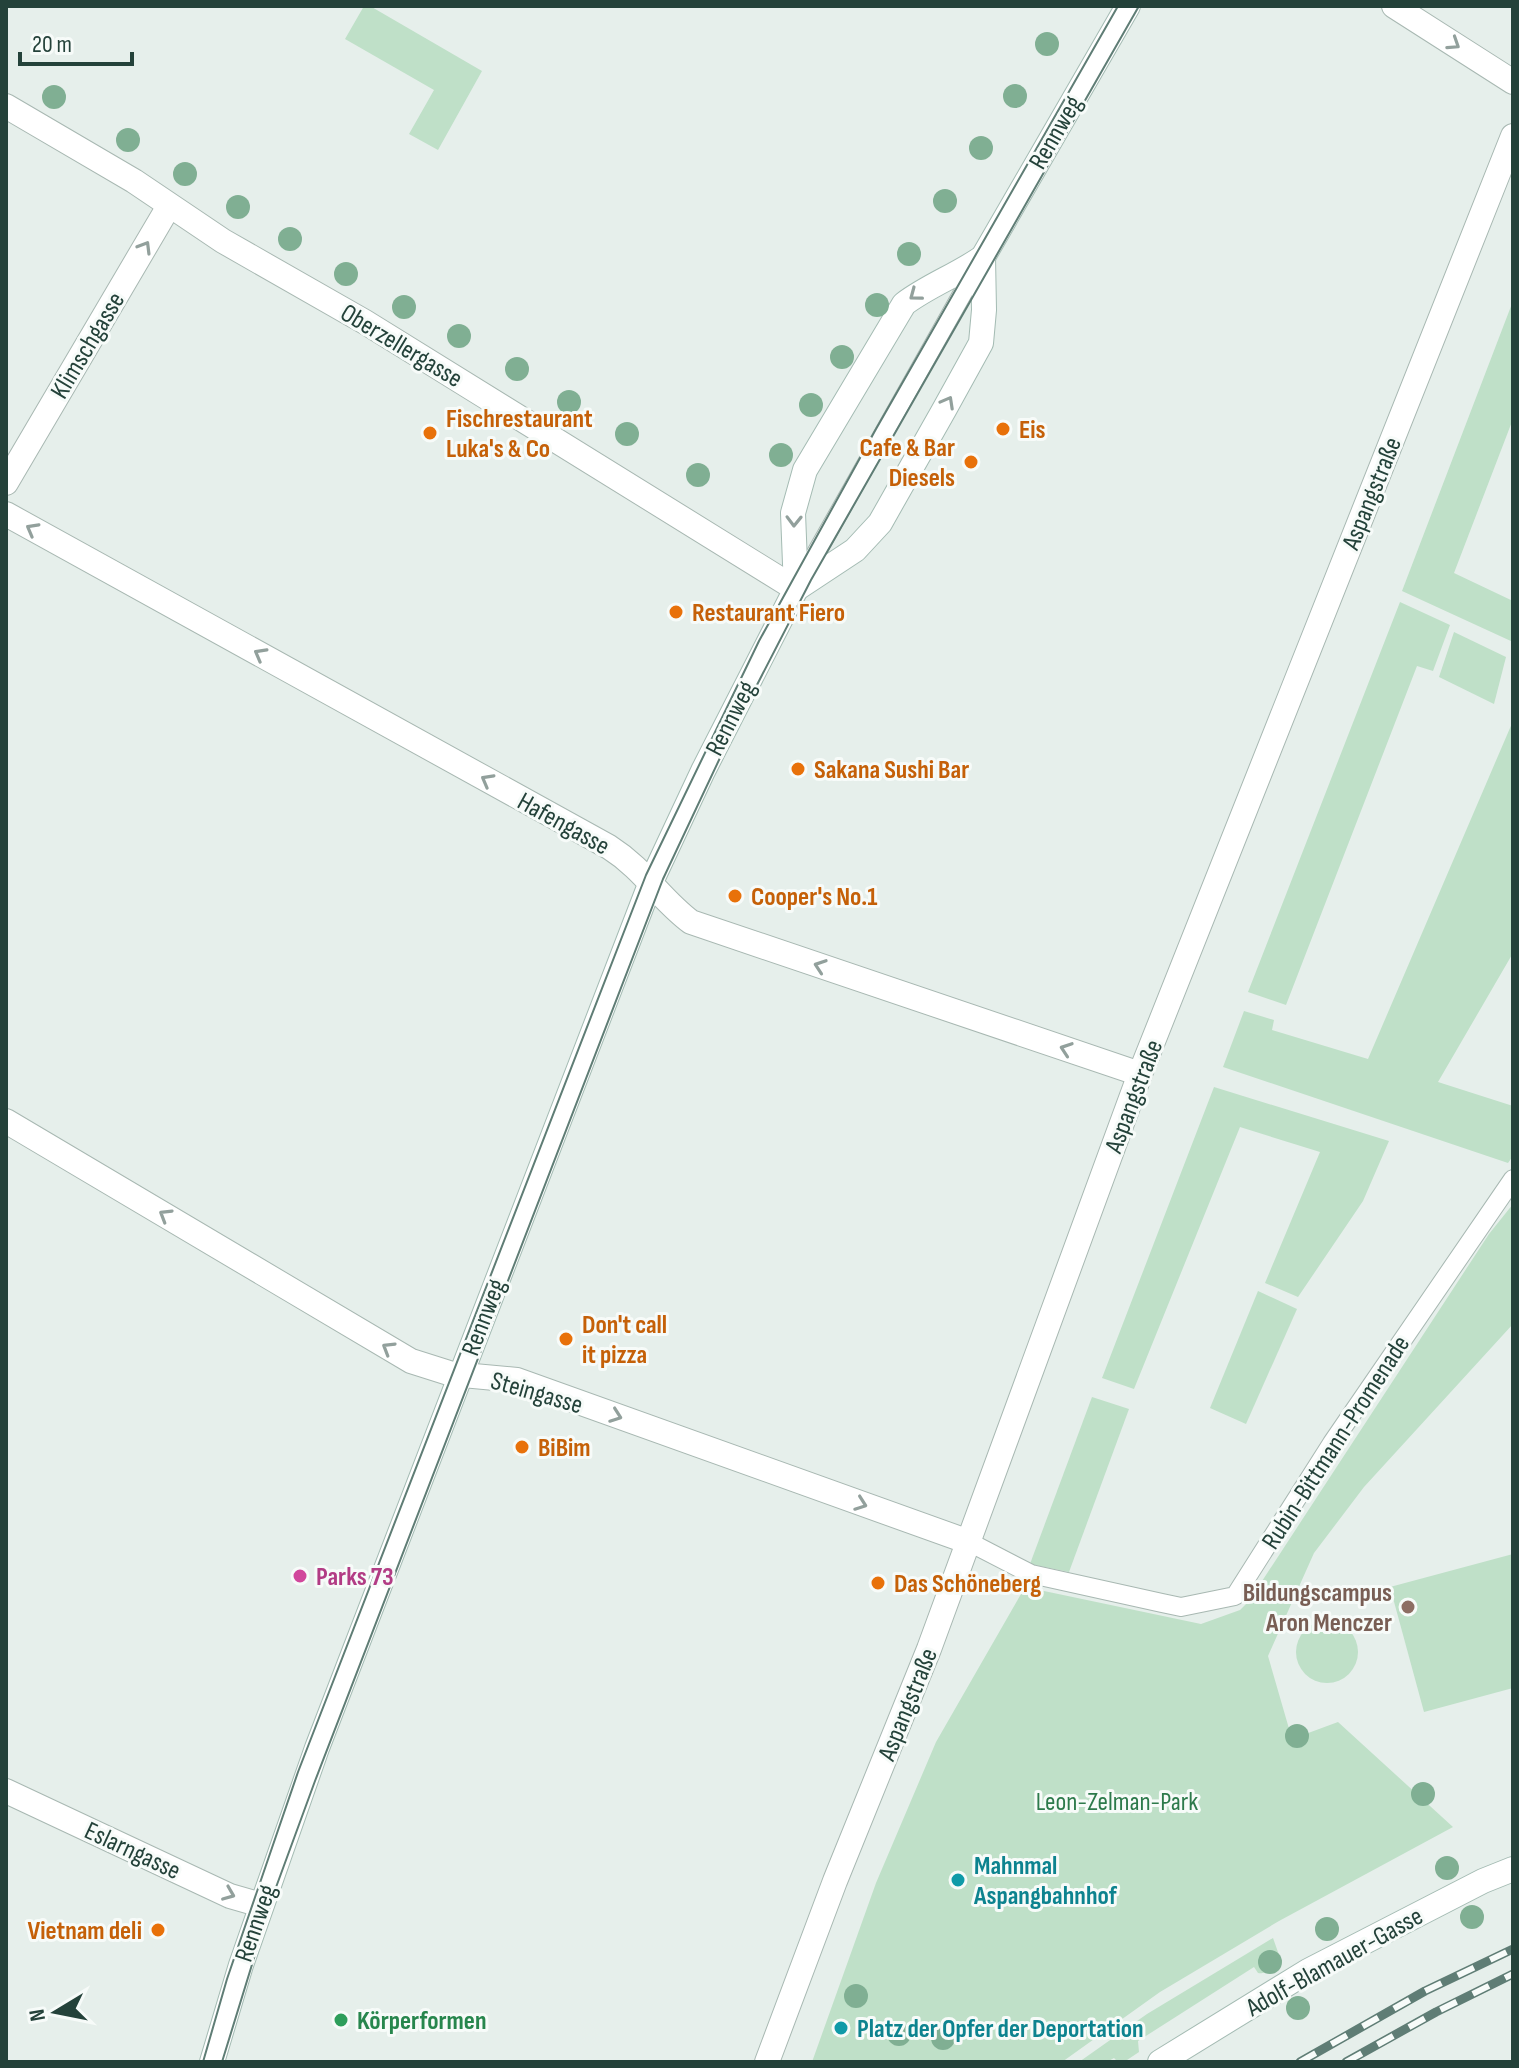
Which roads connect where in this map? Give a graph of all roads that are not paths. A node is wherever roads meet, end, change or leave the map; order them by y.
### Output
1 (1128, 6) edge
2 (1394, 6) edge
3 (1513, 82) edge
4 (6, 106) edge
5 (1513, 136) edge
6 (169, 206) junction
7 (983, 257) junction
8 (6, 483) edge
9 (6, 514) edge
10 (796, 589) junction
11 (651, 882) junction
12 (1140, 1074) junction
13 (6, 1121) edge
14 (1513, 1179) edge
15 (461, 1374) junction
16 (969, 1542) junction
17 (6, 1791) edge
18 (1513, 1869) edge
19 (261, 1905) junction
20 (212, 2062) edge
21 (767, 2062) edge
22 (1160, 2062) edge

1 - 7 street, Rennweg
2 -> 3 street
4 - 6 street, Oberzellergasse
5 - 12 street, Aspangstraße
8 -> 6 street, Klimschgasse
6 - 10 street, Oberzellergasse
7 - 10 lane, Rennweg
10 -> 7 street, Rennweg
7 -> 10 street, Rennweg
11 -> 9 street, Hafengasse
10 - 11 street, Rennweg
12 -> 11 street, Hafengasse
11 - 15 street, Rennweg
12 - 16 street, Aspangstraße
15 -> 13 street, Steingasse
14 - 16 lane, Rubin-Bittmann-Promenade
15 -> 16 street, Steingasse
15 - 19 street, Rennweg
16 - 21 street, Aspangstraße
17 -> 19 street, Eslarngasse
18 - 22 street, Adolf-Blamauer-Gasse
19 - 20 street, Rennweg

